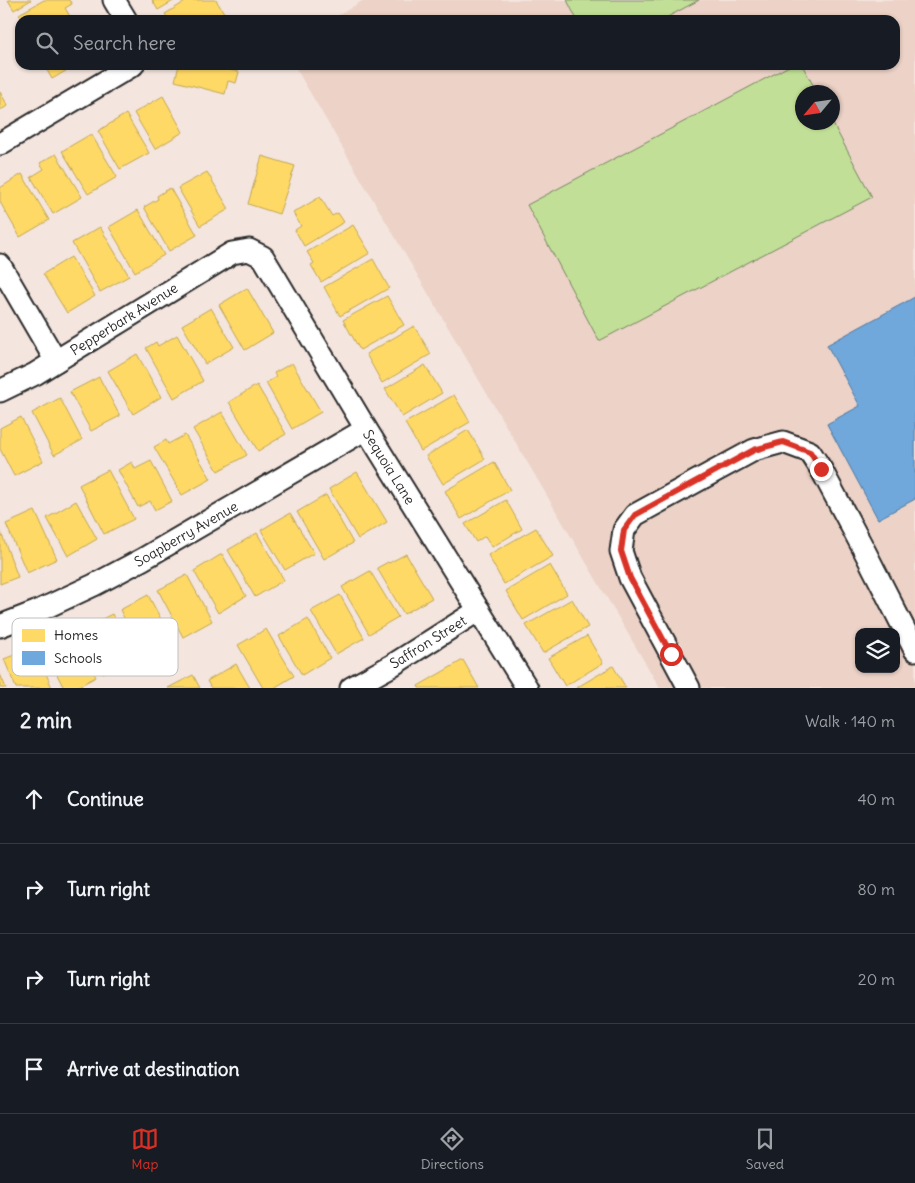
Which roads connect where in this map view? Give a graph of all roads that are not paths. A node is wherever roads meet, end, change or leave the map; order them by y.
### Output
1 (114, 0) edge
2 (123, 15) edge
3 (125, 70) edge
4 (0, 144) edge
5 (249, 250) joint
6 (0, 265) edge
7 (56, 361) junction
8 (0, 391) edge
9 (366, 429) junction
10 (479, 610) junction
11 (21, 618) edge
12 (12, 621) edge
13 (0, 626) edge
14 (915, 650) edge
15 (351, 688) edge
16 (527, 688) edge
17 (689, 688) edge

1 - 2 street
3 - 4 street
5 - 7 street, Pepperbark Avenue
5 - 9 street, Sequoia Lane
6 - 7 street
7 - 8 street, Pepperbark Avenue
9 - 10 street, Sequoia Lane
9 - 11 street, Soapberry Avenue
10 - 15 street, Saffron Street
10 - 16 street, Sequoia Lane
12 - 13 street, Soapberry Avenue
14 - 17 street

